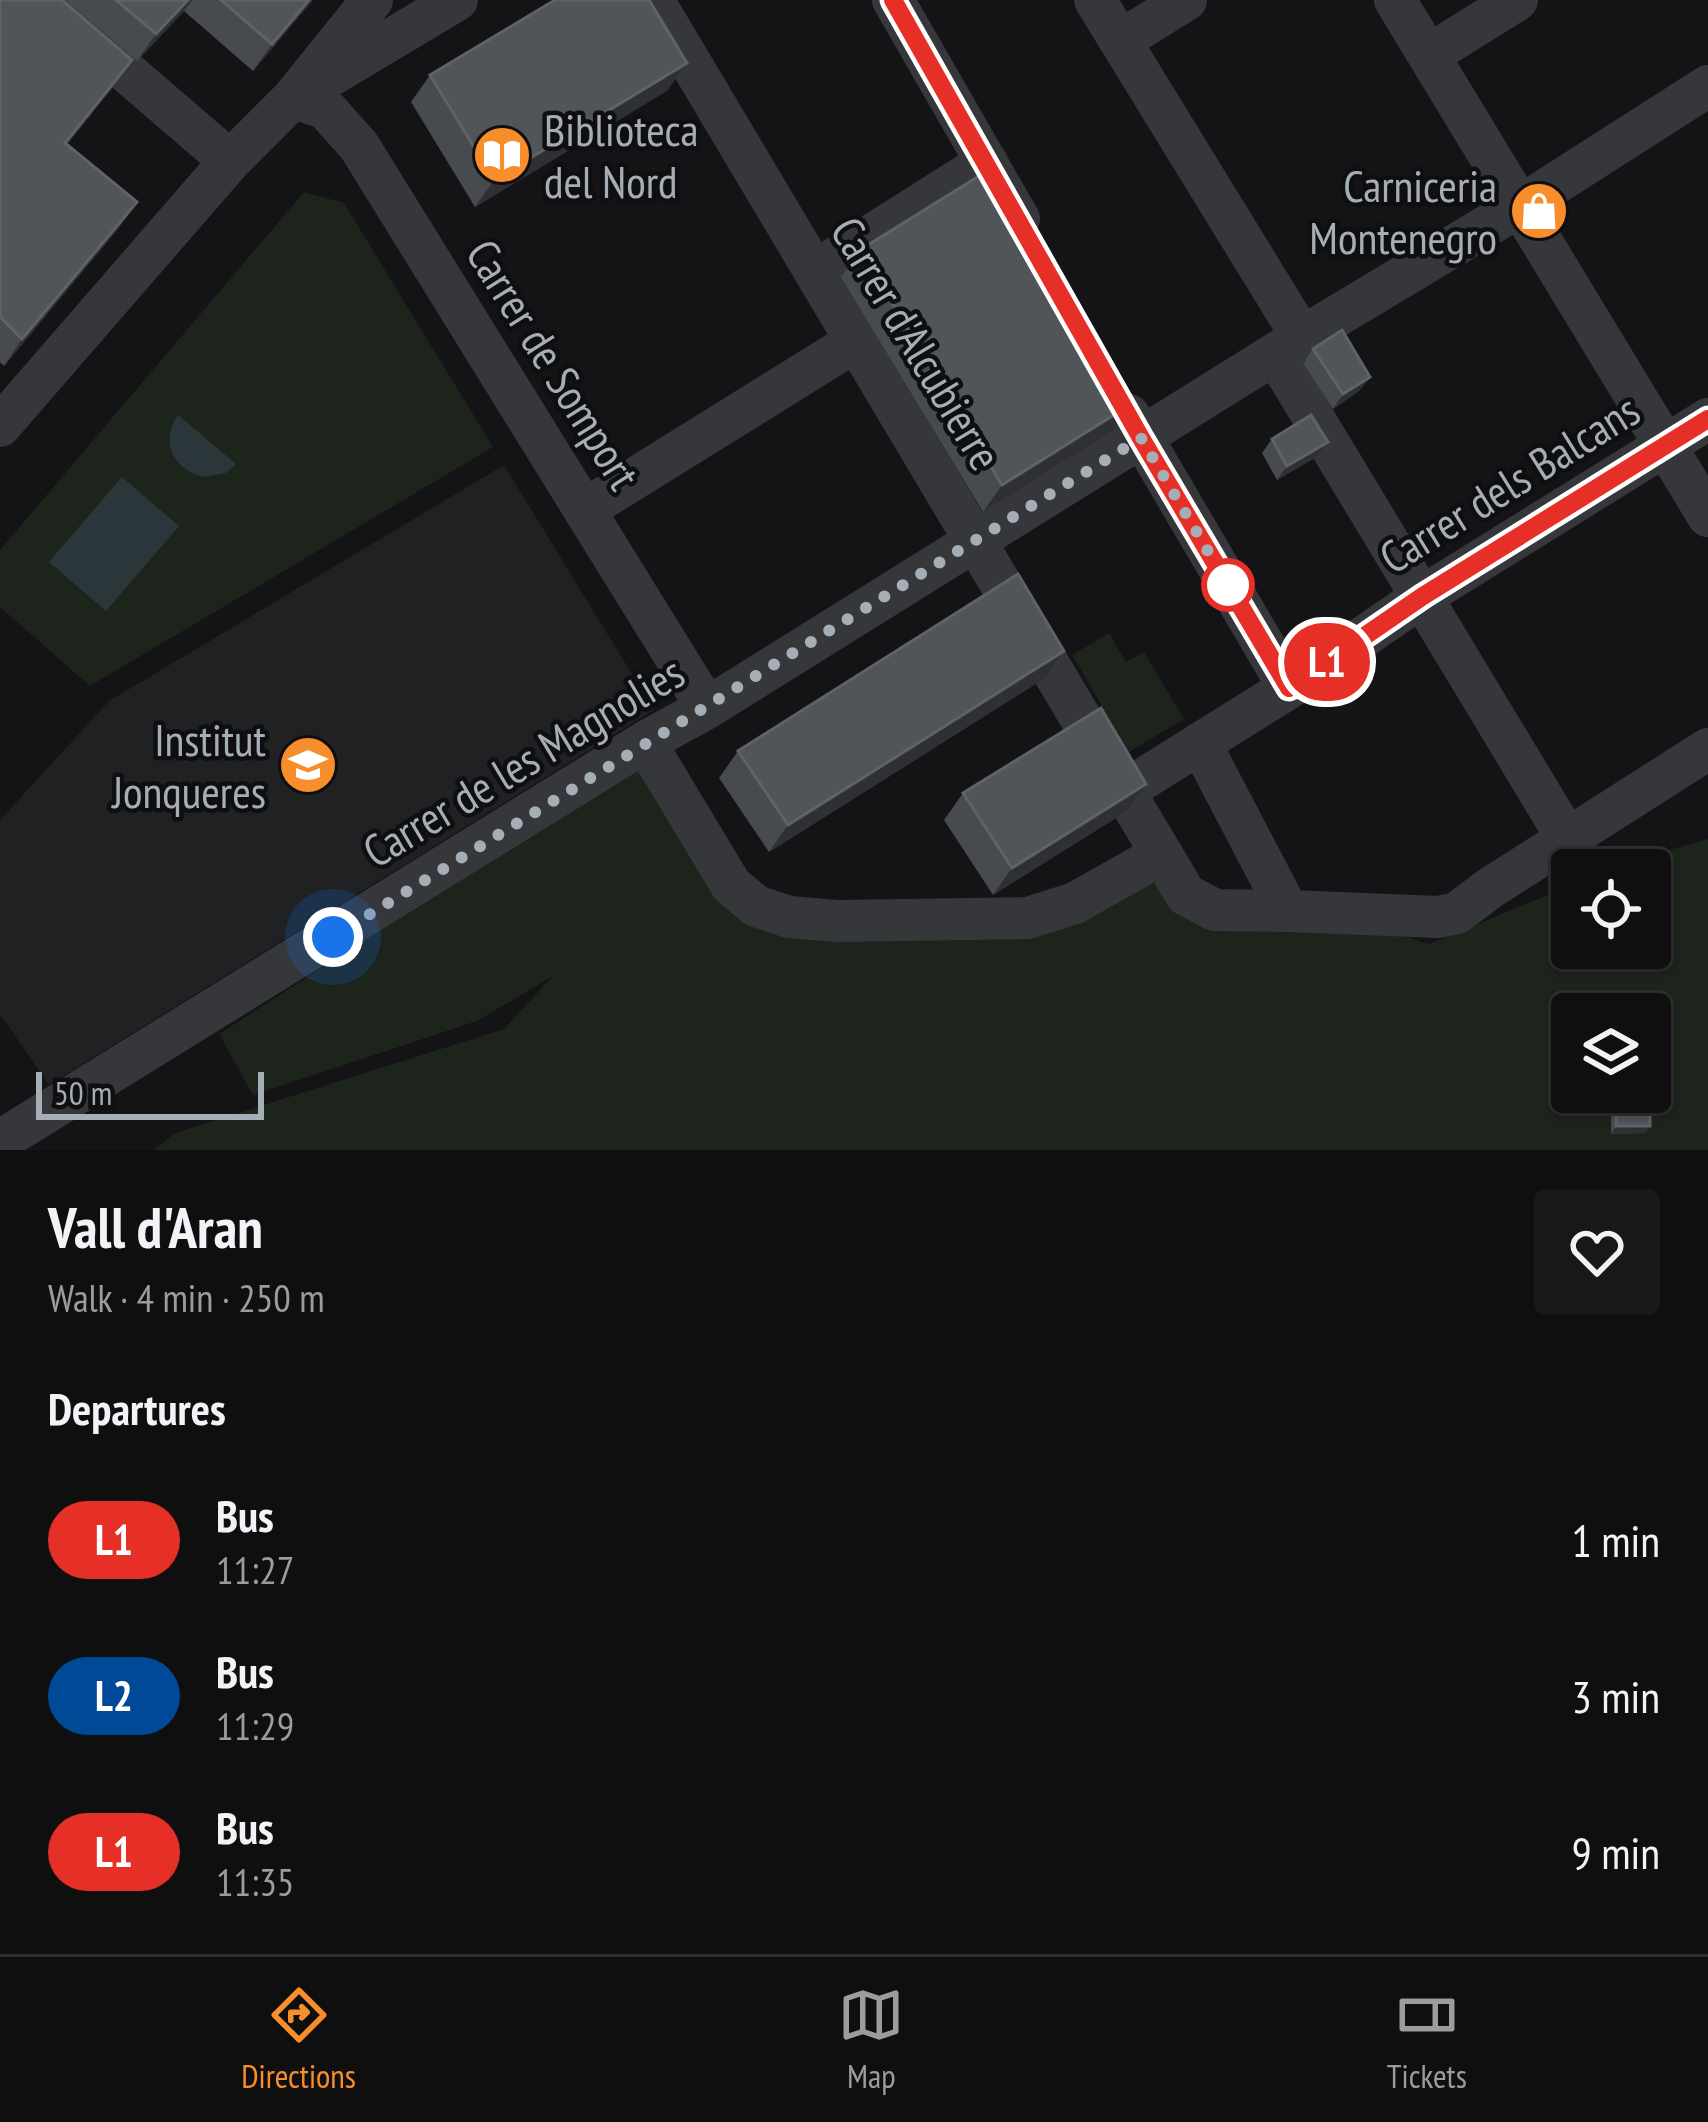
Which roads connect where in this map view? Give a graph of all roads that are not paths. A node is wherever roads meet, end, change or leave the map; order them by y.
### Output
1 (43, 0) edge
2 (372, 0) edge
3 (457, 0) edge
4 (653, 0) edge
5 (893, 0) edge
6 (1095, 0) edge
7 (1186, 0) edge
8 (1395, 0) edge
9 (1517, 0) edge
10 (1120, 41) junction
11 (1429, 55) junction
12 (1708, 86) edge
13 (293, 98) junction
14 (230, 160) junction
15 (987, 162) junction
16 (1522, 205) junction
17 (1042, 260) edge
18 (815, 272) junction
19 (856, 340) junction
20 (1288, 346) junction
21 (1108, 379) edge
22 (1708, 419) edge
23 (0, 426) edge
24 (1141, 438) junction
25 (1665, 446) junction
26 (584, 510) junction
27 (1708, 515) edge
28 (976, 541) junction
29 (1423, 596) junction
30 (1289, 688) junction
31 (706, 708) junction
32 (645, 742) junction
33 (1200, 743) junction
34 (1708, 748) edge
35 (1124, 791) junction
36 (1567, 838) junction
37 (1162, 854) junction
38 (1288, 911) junction
39 (0, 1141) edge

1 - 14 street
2 - 13 street
3 - 13 street
4 - 18 street, Carrer d'Alcubierre
5 - 15 street
6 - 10 street
7 - 10 street
8 - 11 street
9 - 11 street
10 - 20 street
11 - 16 street
12 - 16 street, Carrer de les Magnolies
13 - 14 street
13 - 26 street, Carrer de Somport
14 - 23 street
15 - 17 street
15 - 18 street
16 - 20 street, Carrer de les Magnolies
16 - 25 street
18 - 19 street, Carrer d'Alcubierre
19 - 26 street
19 - 28 street, Carrer d'Alcubierre
20 - 24 street, Carrer de les Magnolies
20 - 29 street
21 - 24 street
22 - 25 street, Carrer dels Balcans
24 - 28 street, Carrer de les Magnolies
24 - 30 street
25 - 27 street
25 - 29 street, Carrer dels Balcans
26 - 31 street, Carrer de Somport
28 - 31 street, Carrer de les Magnolies
28 - 35 street, Carrer d'Alcubierre
29 - 30 street, Carrer dels Balcans
29 - 36 street
30 - 33 street, Carrer dels Balcans
31 - 32 street, Carrer de les Magnolies
32 - 37 street
32 - 39 street, Carrer de les Magnolies
33 - 35 street, Carrer dels Balcans
33 - 38 street
34 - 36 street, Carrer d'Alcubierre
35 - 37 street, Carrer d'Alcubierre
36 - 38 street, Carrer d'Alcubierre
37 - 38 street, Carrer d'Alcubierre

